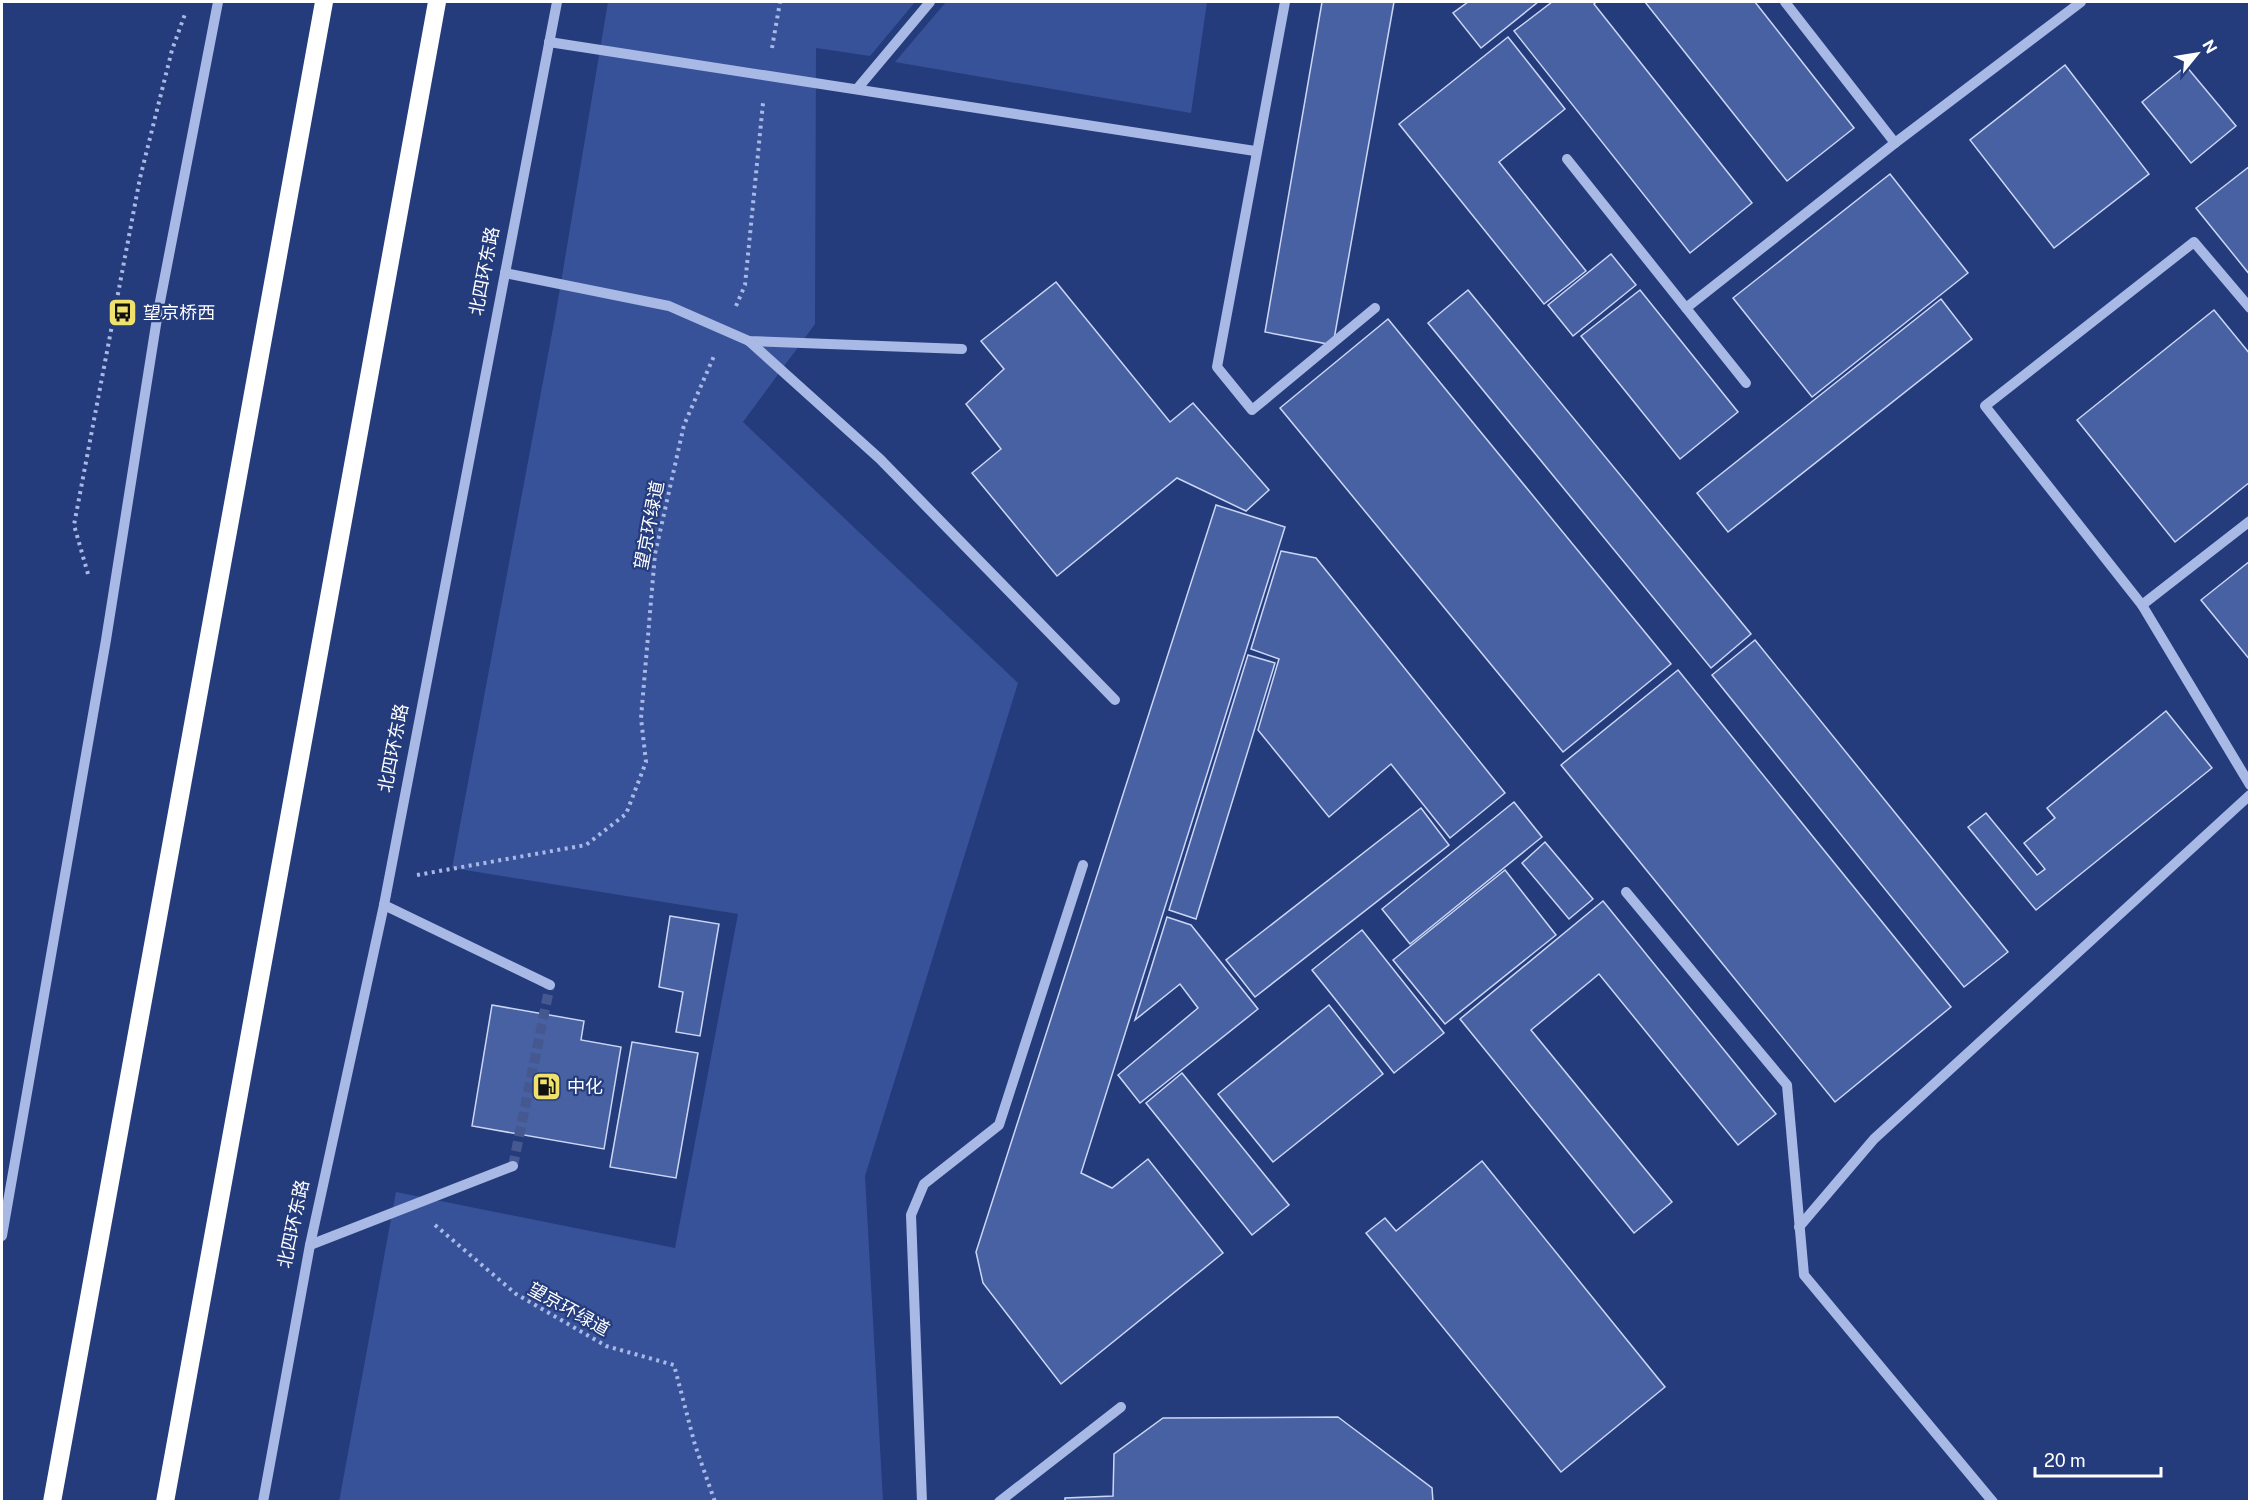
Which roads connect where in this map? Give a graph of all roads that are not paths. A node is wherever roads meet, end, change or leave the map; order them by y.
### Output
1 (218, 2) edge
2 (324, 2) edge
3 (437, 2) edge
4 (557, 2) edge
5 (930, 2) edge
6 (1284, 2) edge
7 (1785, 2) edge
8 (2081, 2) edge
9 (549, 42) junction
10 (856, 89) junction
11 (1895, 143) junction
12 (1255, 151) junction
13 (1567, 159) dead end
14 (505, 273) junction
15 (1375, 308) dead end
16 (1686, 308) junction
17 (2250, 308) edge
18 (749, 341) junction
19 (962, 349) dead end
20 (1746, 383) dead end
21 (2250, 521) edge
22 (2142, 605) junction
23 (1115, 700) dead end
24 (2250, 784) edge
25 (2250, 795) edge
26 (1083, 865) dead end
27 (1626, 892) dead end
28 (384, 905) junction
29 (550, 985) dead end
30 (513, 1166) dead end
31 (1799, 1227) junction
32 (2, 1236) edge
33 (310, 1245) junction
34 (1121, 1407) dead end
35 (52, 1502) edge
36 (165, 1502) edge
37 (263, 1502) edge
38 (922, 1502) edge
39 (999, 1502) edge
40 (1993, 1502) edge

1 - 32 street
2 - 35 highway
3 - 36 highway
4 - 9 street, 北四环东路
5 - 10 street
6 - 12 street
7 - 11 street
8 - 11 street
9 - 10 street
9 - 14 street, 北四环东路
10 - 12 street
11 - 16 street
12 - 15 street
13 - 16 street
14 - 18 street
14 - 28 street, 北四环东路
16 - 20 street
17 - 22 street
18 - 19 street
18 - 23 street
21 - 22 street
22 - 24 street
25 - 31 street
26 - 38 street
27 - 31 street
28 - 29 street
28 - 33 street, 北四环东路
30 - 33 street
31 - 40 street
33 - 37 street, 北四环东路
34 - 39 street

